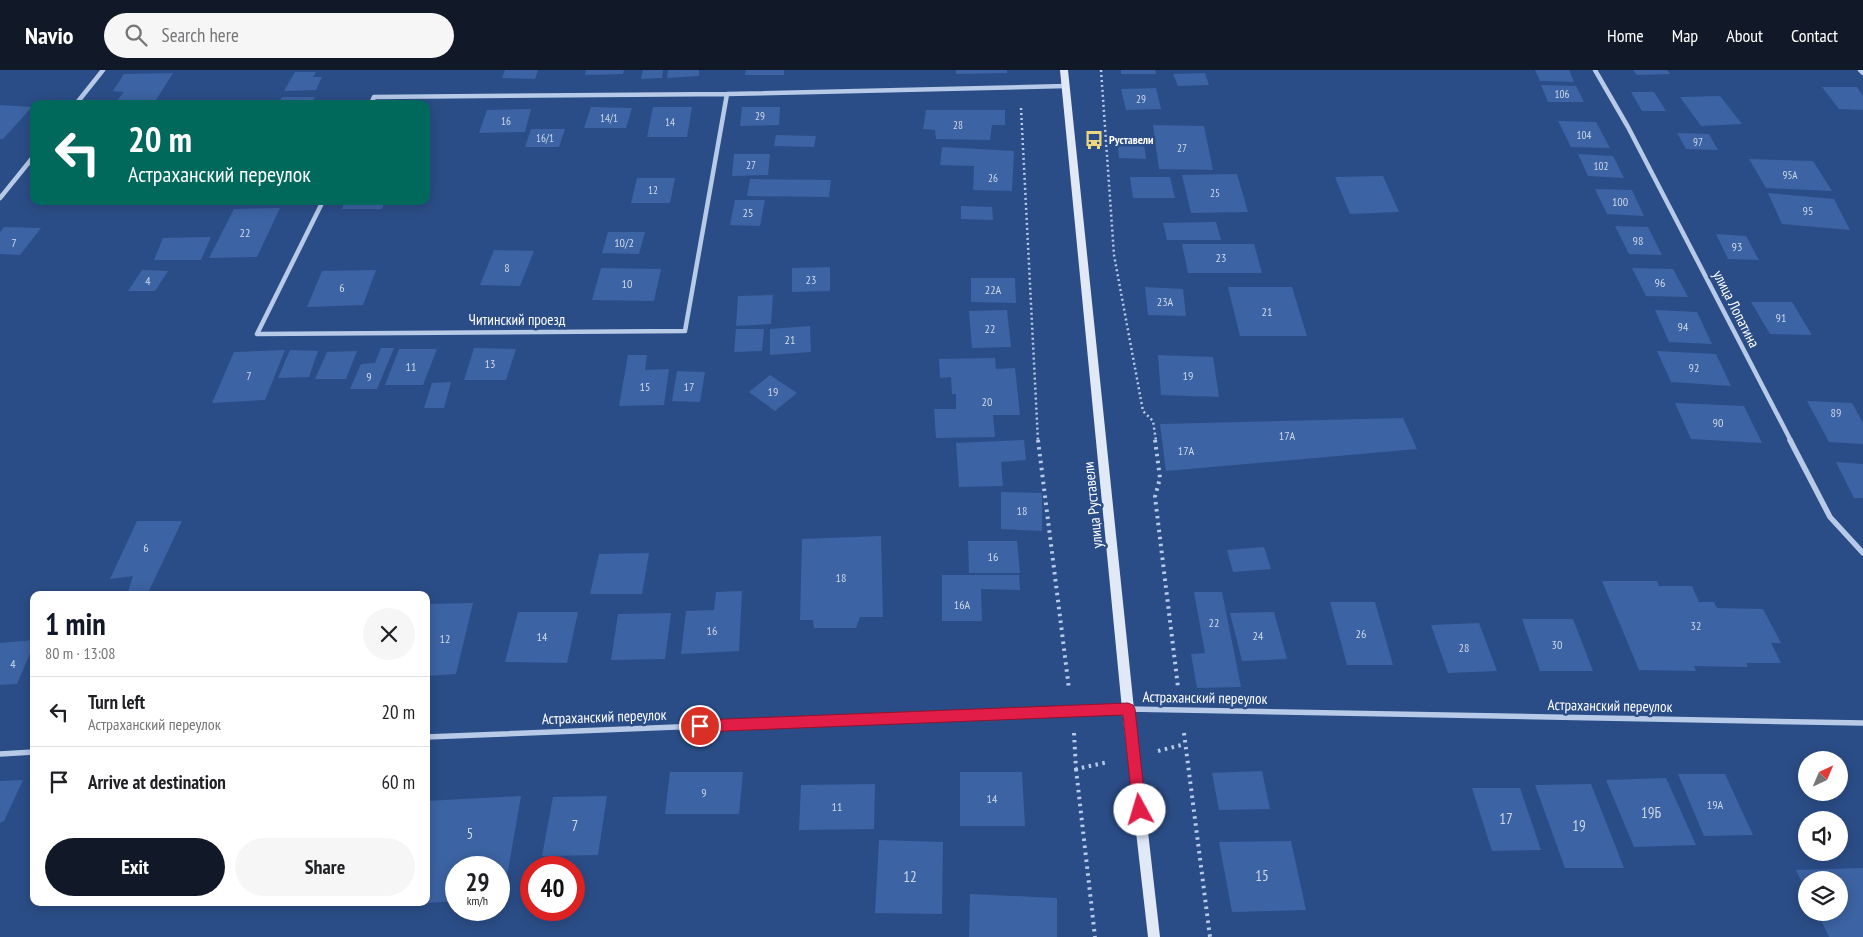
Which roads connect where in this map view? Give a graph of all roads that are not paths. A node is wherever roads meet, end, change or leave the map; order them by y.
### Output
1 (103, 70) edge
2 (1064, 70) edge
3 (1595, 70) edge
4 (1860, 70) edge
5 (1863, 73) edge
6 (1066, 86) junction
7 (727, 94) junction
8 (79, 100) edge
9 (373, 100) edge
10 (30, 161) edge
11 (0, 198) edge
12 (321, 205) edge
13 (1863, 553) edge
14 (1128, 709) junction
15 (1863, 723) edge
16 (430, 737) edge
17 (30, 752) edge
18 (0, 754) edge
19 (1154, 937) edge

1 - 8 street
2 - 6 street, улица Руставели
3 - 13 street, улица Лопатина
4 - 5 street
6 - 7 street
6 - 14 street, улица Руставели
7 - 9 street
7 - 12 street, Читинский проезд
10 - 11 street
14 - 15 street, Астраханский переулок
14 - 16 street, Астраханский переулок
14 - 19 street, улица Руставели
17 - 18 street

